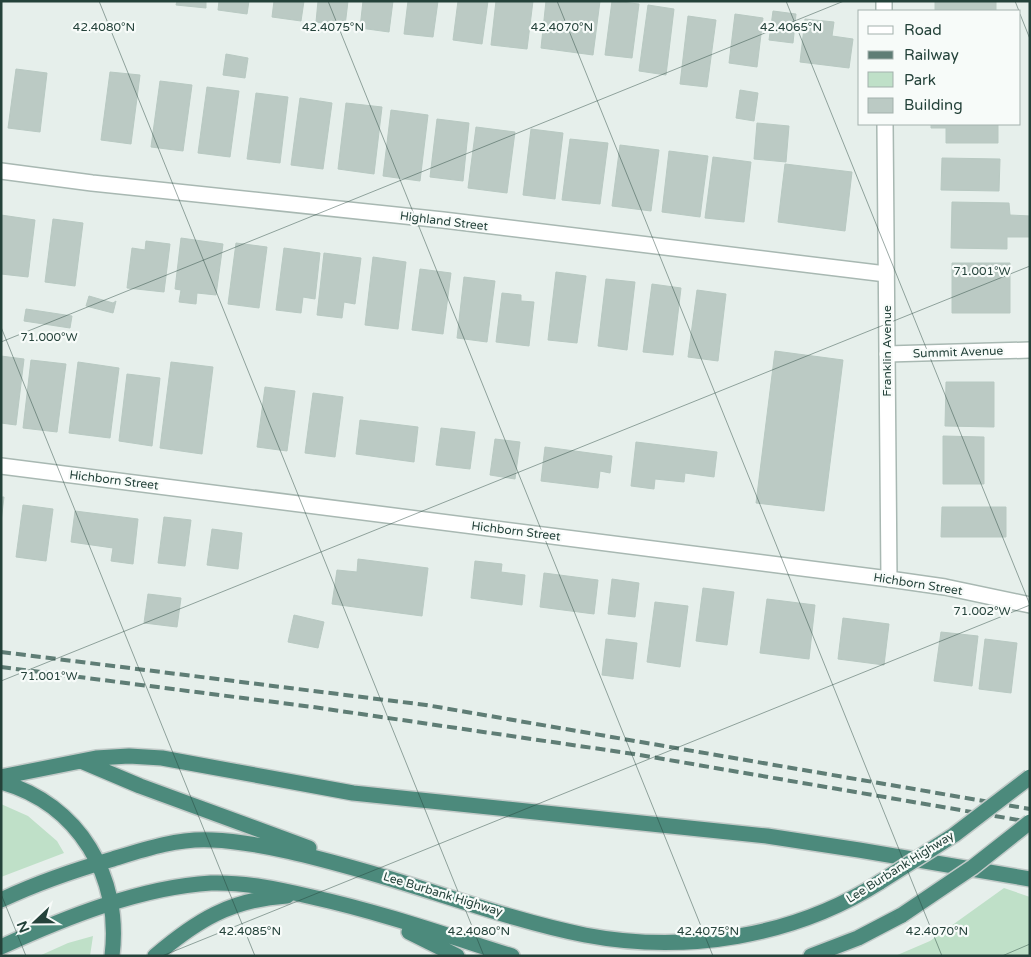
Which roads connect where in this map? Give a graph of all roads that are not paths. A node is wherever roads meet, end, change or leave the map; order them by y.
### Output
1 (885, 125) edge
2 (1, 171) edge
3 (886, 274) junction
4 (1030, 350) edge
5 (887, 354) junction
6 (1, 466) edge
7 (889, 578) junction
8 (1030, 605) edge
9 (80, 760) junction
10 (1, 777) edge
11 (1030, 777) edge
12 (1, 782) edge
13 (1030, 822) edge
14 (99, 863) junction
15 (393, 879) junction
16 (1030, 879) edge
17 (311, 897) junction
18 (1, 900) edge
19 (112, 904) junction
20 (370, 912) junction
21 (1, 947) edge
22 (112, 956) edge
23 (155, 956) edge
24 (457, 956) edge
25 (512, 956) edge
26 (811, 956) edge

1 - 3 street, Franklin Avenue
2 - 3 street, Highland Street
3 - 5 street, Franklin Avenue
4 - 5 street, Summit Avenue
5 - 7 street, Franklin Avenue
6 - 7 street, Hichborn Street
7 - 8 street, Hichborn Street
9 - 10 highway
9 - 15 highway
9 - 16 highway
11 - 15 highway, Lee Burbank Highway, bridge
12 - 14 highway
13 - 26 highway, bridge
14 - 15 highway, Lee Burbank Highway
14 - 18 highway, Lee Burbank Highway
14 - 19 highway
17 - 19 highway
17 - 20 highway
17 - 23 highway
19 - 21 highway
19 - 22 highway
20 - 24 highway
20 - 25 highway

